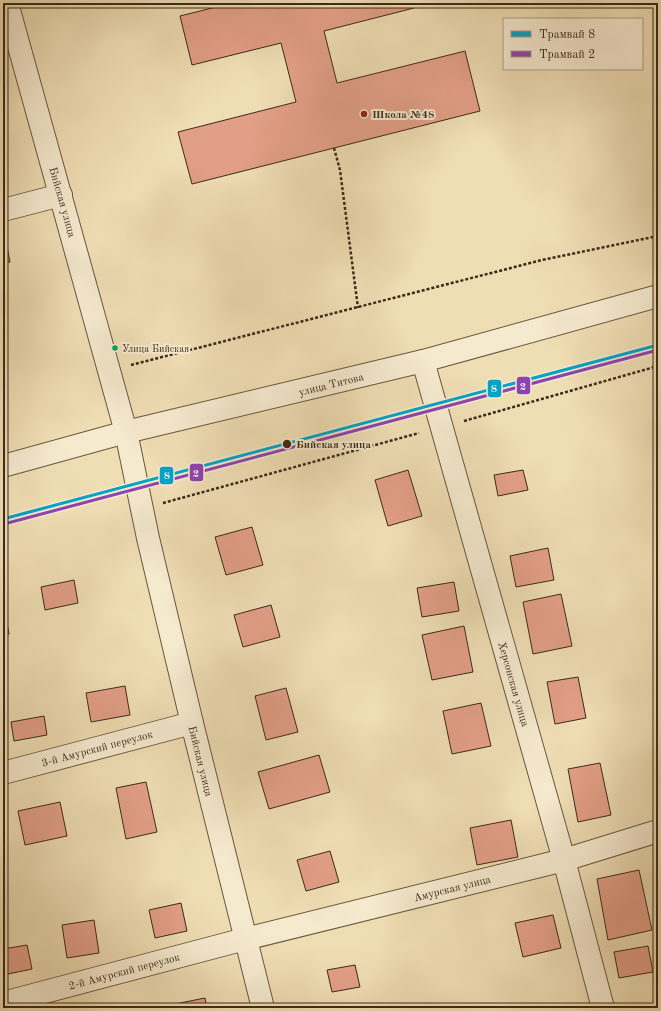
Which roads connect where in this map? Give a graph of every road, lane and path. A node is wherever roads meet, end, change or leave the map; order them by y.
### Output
1 (7, 3) edge
2 (334, 148) dead end
3 (61, 195) junction
4 (3, 210) edge
5 (658, 236) edge
6 (658, 296) edge
7 (358, 308) junction
8 (423, 361) junction
9 (658, 366) edge
10 (110, 371) junction
11 (442, 427) junction
12 (126, 432) junction
13 (3, 466) edge
14 (142, 508) junction
15 (192, 723) junction
16 (3, 773) edge
17 (658, 831) edge
18 (564, 860) junction
19 (245, 939) junction
20 (3, 1003) edge
21 (263, 1008) edge
22 (603, 1008) edge

1 - 3 street, Бийская улица
2 - 7 path
3 - 4 street
3 - 10 street, Бийская улица
5 - 7 path
6 - 8 street, улица Титова
7 - 10 path
8 - 11 street, Херсонская улица
8 - 12 street, улица Титова
9 - 11 path
10 - 12 street, Бийская улица
11 - 14 path
11 - 18 street, Херсонская улица
12 - 13 street, улица Титова
12 - 14 street, Бийская улица
14 - 15 street, Бийская улица
15 - 16 street, 3-й Амурский переулок
15 - 19 street, Бийская улица
17 - 18 street, Амурская улица
18 - 19 street, Амурская улица
18 - 22 street, Херсонская улица
19 - 20 street, 2-й Амурский переулок
19 - 21 street, Бийская улица

